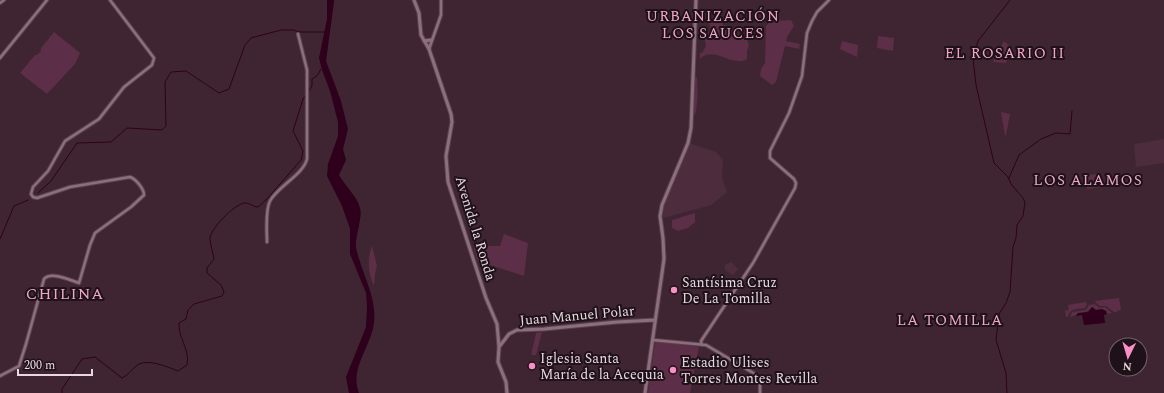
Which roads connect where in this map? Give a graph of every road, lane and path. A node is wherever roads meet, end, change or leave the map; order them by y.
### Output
1 (4, 0) edge
2 (47, 0) edge
3 (110, 0) edge
4 (414, 0) edge
5 (441, 0) edge
6 (696, 0) edge
7 (829, 0) edge
8 (0, 3) edge
9 (298, 34) dead end
10 (431, 40) junction
11 (424, 41) junction
12 (428, 49) junction
13 (0, 58) edge
14 (267, 242) dead end
15 (655, 320) junction
16 (498, 338) junction
17 (504, 340) junction
18 (653, 340) junction
19 (702, 345) junction
20 (499, 347) junction
21 (0, 376) edge
22 (507, 393) edge
23 (646, 393) edge
24 (760, 393) edge

1 - 8 street
2 - 13 street
3 - 21 street
4 - 11 main road, Avenida la Ronda
5 - 10 street
6 - 15 main road
7 - 19 street
9 - 14 street
10 - 11 main road
10 - 12 street
11 - 12 main road, Avenida la Ronda
12 - 16 main road, Avenida la Ronda
15 - 17 main road, Juan Manuel Polar
15 - 18 main road
16 - 17 main road, Juan Manuel Polar
16 - 20 main road, Avenida la Ronda
17 - 20 main road, Juan Manuel Polar
18 - 19 street
18 - 23 main road
19 - 24 street
20 - 22 main road, Avenida la Ronda

